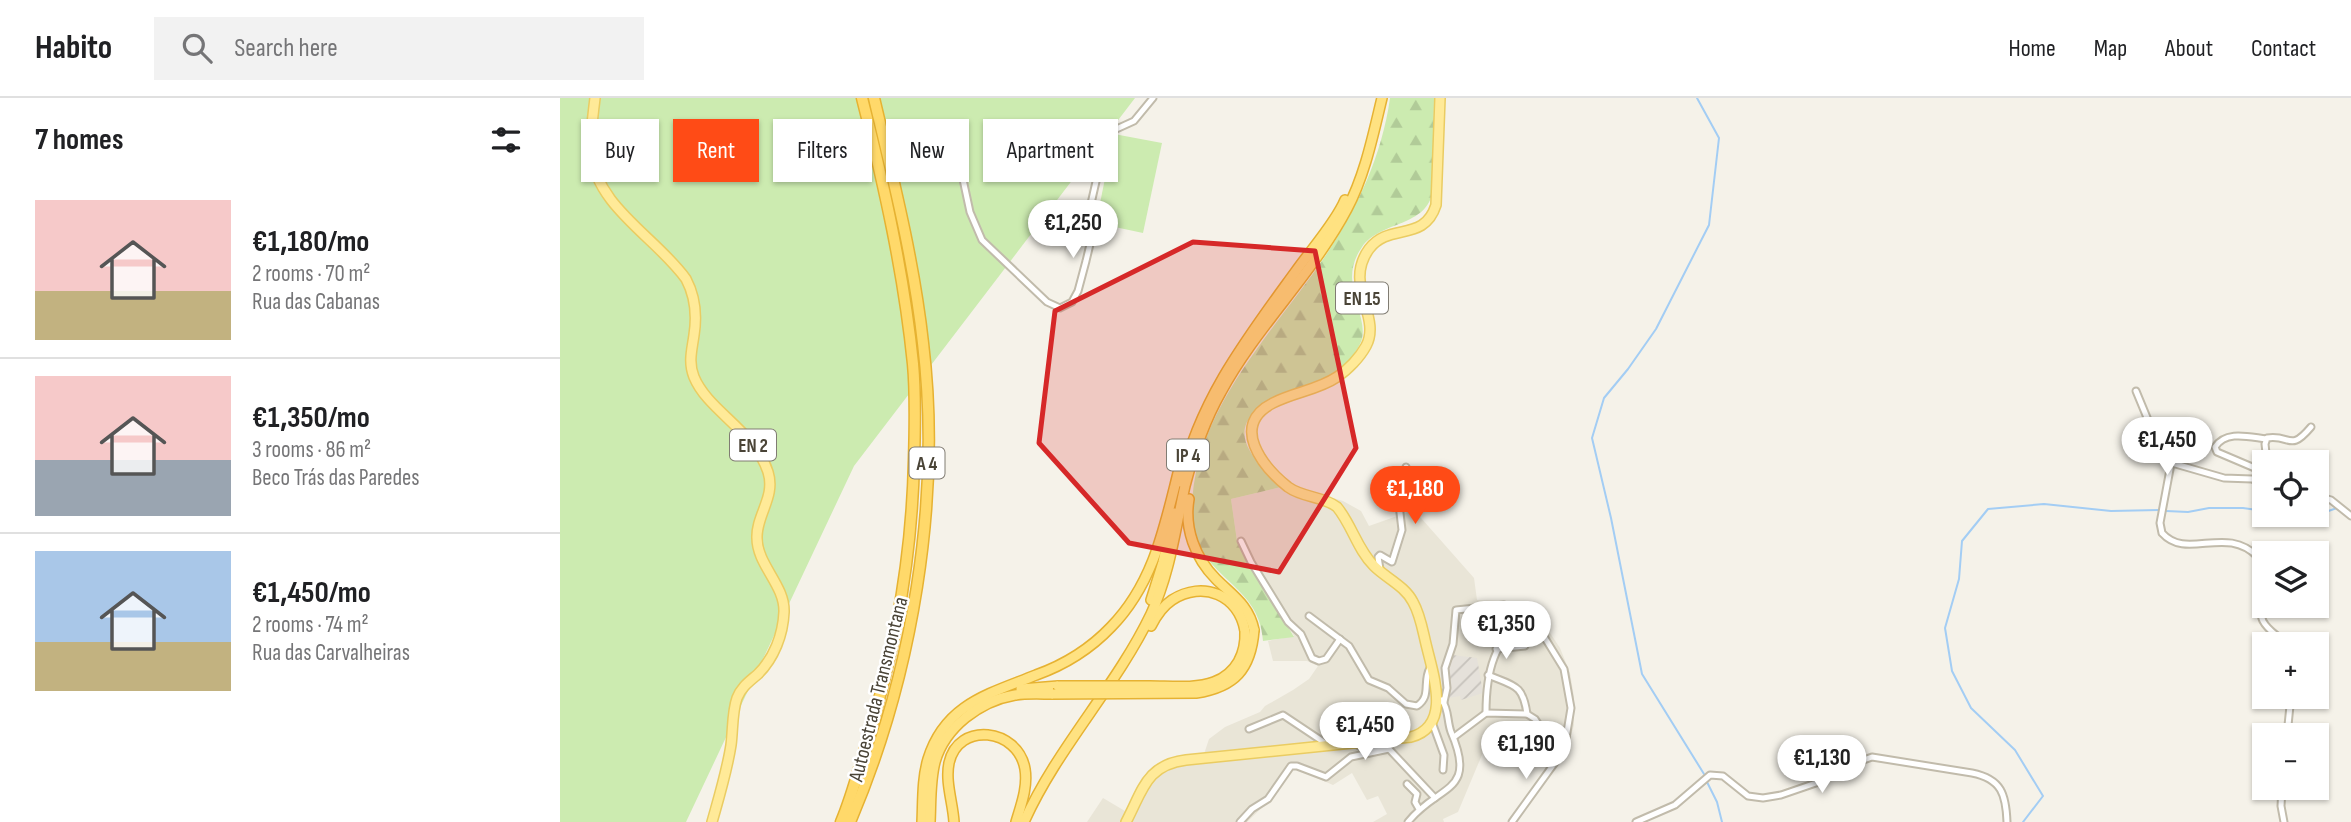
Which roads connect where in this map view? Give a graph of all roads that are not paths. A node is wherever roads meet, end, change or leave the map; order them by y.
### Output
1 (594, 98) edge
2 (862, 98) edge
3 (874, 98) edge
4 (1153, 98) edge
5 (1376, 98) edge
6 (1382, 98) edge
7 (1440, 98) edge
8 (964, 182) edge
9 (1313, 248) junction
10 (2136, 391) dead end
11 (2311, 427) dead end
12 (2266, 439) junction
13 (2266, 450) edge
14 (1196, 452) junction
15 (2171, 464) junction
16 (2252, 466) edge
17 (1406, 467) dead end
18 (2252, 478) edge
19 (2329, 499) edge
20 (2351, 516) edge
21 (1241, 541) dead end
22 (1381, 572) junction
23 (1522, 609) junction
24 (1309, 616) dead end
25 (1250, 630) junction
26 (2273, 632) edge
27 (1340, 639) junction
28 (1525, 646) dead end
29 (1496, 649) junction
30 (1432, 666) junction
31 (1488, 675) junction
32 (1056, 690) junction
33 (1440, 699) junction
34 (967, 706) junction
35 (1486, 713) junction
36 (1527, 714) junction
37 (1432, 722) junction
38 (1250, 729) dead end
39 (1454, 737) junction
40 (1354, 743) junction
41 (1070, 746) junction
42 (1328, 746) junction
43 (1390, 749) junction
44 (1560, 758) junction
45 (1443, 770) dead end
46 (1407, 784) dead end
47 (1435, 798) junction
48 (2281, 800) edge
49 (1419, 809) junction
50 (712, 822) edge
51 (841, 822) edge
52 (850, 822) edge
53 (922, 822) edge
54 (930, 822) edge
55 (954, 822) edge
56 (1020, 822) edge
57 (1126, 822) edge
58 (1240, 822) edge
59 (1408, 822) edge
60 (1512, 822) edge
61 (1636, 822) edge
62 (2007, 822) edge
63 (2284, 822) edge

1 - 50 main road, EN 2
2 - 51 highway, Autoestrada Transmontana / A 4
3 - 52 highway, Autoestrada Transmontana / A 4
4 - 8 street
5 - 9 highway, IP 4
6 - 14 highway, IP 4
7 - 22 main road, EN 15
9 - 34 highway
9 - 56 highway, IP 4
10 - 15 street
11 - 12 street
12 - 13 street
12 - 16 street
14 - 25 highway
14 - 41 highway, IP 4
15 - 18 street
15 - 26 street
17 - 22 street
19 - 20 street
21 - 27 street
22 - 30 main road, EN 15
23 - 29 street
23 - 33 street
23 - 44 street
24 - 27 street
25 - 32 highway, bridge
25 - 41 highway
27 - 30 street
28 - 29 street
29 - 31 street
30 - 33 main road, EN 15
31 - 35 street
31 - 36 street
32 - 34 highway
32 - 54 highway
33 - 37 main road, EN 15
33 - 39 street
34 - 53 highway
35 - 36 street
35 - 39 street
36 - 44 street
37 - 40 main road
37 - 45 street
38 - 42 street
39 - 47 street
40 - 42 main road
40 - 43 street
41 - 56 highway, IP 4
42 - 57 main road
43 - 47 street
43 - 58 street
44 - 60 street
46 - 49 street
47 - 49 street
48 - 63 street
49 - 59 street
55 - 56 highway
61 - 62 street

